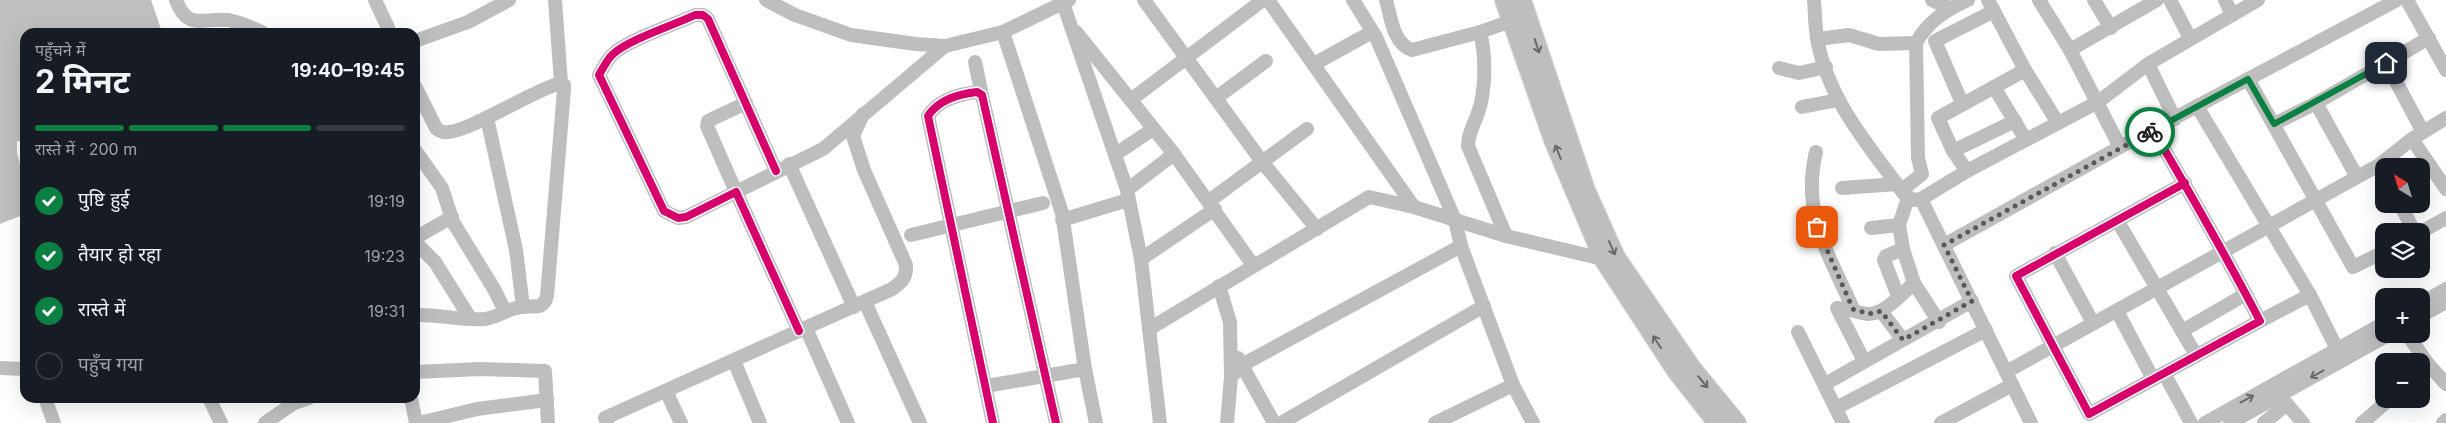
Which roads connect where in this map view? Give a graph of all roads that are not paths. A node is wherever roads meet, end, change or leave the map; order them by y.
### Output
1 (176, 0) edge
2 (375, 0) edge
3 (509, 0) edge
4 (555, 0) edge
5 (766, 0) edge
6 (1144, 0) edge
7 (1263, 0) edge
8 (1268, 0) edge
9 (1352, 0) edge
10 (1386, 0) edge
11 (1504, 0) edge
12 (1522, 0) edge
13 (1814, 0) edge
14 (1932, 0) edge
15 (1968, 0) edge
16 (2039, 0) edge
17 (2094, 0) edge
18 (2157, 0) edge
19 (2170, 0) edge
20 (2225, 0) edge
21 (2258, 0) edge
22 (2397, 0) edge
23 (2407, 0) edge
24 (1066, 2) edge
25 (1991, 5) edge
26 (1950, 8) junction
27 (2232, 15) junction
28 (1510, 21) junction
29 (251, 28) edge
30 (388, 28) edge
31 (1072, 28) junction
32 (2111, 28) junction
33 (1003, 32) junction
34 (1372, 32) junction
35 (1480, 32) junction
36 (2190, 38) junction
37 (2429, 38) junction
38 (420, 39) edge
39 (1818, 40) junction
40 (1916, 42) junction
41 (945, 46) junction
42 (2070, 50) junction
43 (1082, 56) junction
44 (1187, 58) junction
45 (1100, 59) junction
46 (1266, 61) dead end
47 (975, 62) dead end
48 (2386, 63) junction
49 (1314, 64) junction
50 (2148, 64) junction
51 (1826, 67) junction
52 (1779, 68) dead end
53 (2025, 70) junction
54 (2446, 70) edge
55 (2248, 79) junction
56 (561, 83) junction
57 (1994, 87) junction
58 (982, 95) junction
59 (420, 96) edge
60 (1216, 98) junction
61 (924, 99) dead end
62 (1132, 99) junction
63 (1838, 100) junction
64 (2098, 102) junction
65 (2316, 102) junction
66 (746, 103) junction
67 (1962, 103) junction
68 (2198, 106) junction
69 (1802, 108) dead end
70 (863, 114) junction
71 (928, 116) junction
72 (487, 118) junction
73 (2446, 118) edge
74 (2175, 119) junction
75 (2015, 121) junction
76 (2058, 123) junction
77 (2274, 124) junction
78 (1153, 128) junction
79 (1307, 128) dead end
80 (2153, 130) junction
81 (2418, 135) junction
82 (2026, 140) junction
83 (2120, 147) junction
84 (1953, 151) junction
85 (1816, 152) dead end
86 (1116, 154) junction
87 (1174, 154) junction
88 (420, 157) edge
89 (2394, 158) edge
90 (1263, 162) junction
91 (789, 164) junction
92 (776, 171) junction
93 (1967, 171) junction
94 (2375, 171) edge
95 (2357, 177) junction
96 (2184, 183) junction
97 (2445, 186) edge
98 (1842, 188) dead end
99 (736, 192) junction
100 (1907, 193) junction
101 (1127, 195) junction
102 (2316, 200) junction
103 (1043, 203) dead end
104 (1212, 205) junction
105 (1414, 207) junction
106 (1007, 212) junction
107 (452, 217) junction
108 (2446, 218) edge
109 (1062, 220) junction
110 (1454, 220) junction
111 (2118, 220) junction
112 (950, 225) junction
113 (1898, 225) junction
114 (2267, 226) junction
115 (2430, 227) edge
116 (1871, 228) dead end
117 (1317, 229) junction
118 (910, 234) dead end
119 (420, 235) edge
120 (1506, 236) junction
121 (1944, 245) junction
122 (1462, 246) junction
123 (420, 247) edge
124 (1903, 249) junction
125 (2224, 251) junction
126 (2055, 253) junction
127 (2375, 257) edge
128 (1141, 259) junction
129 (1603, 259) junction
130 (1253, 265) junction
131 (1914, 283) junction
132 (1218, 286) junction
133 (2157, 288) junction
134 (2246, 294) junction
135 (2445, 294) edge
136 (2310, 295) junction
137 (1898, 296) junction
138 (2430, 300) edge
139 (1972, 301) junction
140 (859, 304) junction
141 (1484, 306) junction
142 (523, 307) junction
143 (2430, 308) edge
144 (1853, 309) junction
145 (505, 311) junction
146 (1881, 311) junction
147 (2117, 311) junction
148 (420, 315) edge
149 (470, 318) junction
150 (2260, 321) junction
151 (1939, 322) junction
152 (2094, 323) junction
153 (1149, 329) junction
154 (2375, 329) edge
155 (803, 330) junction
156 (1986, 330) junction
157 (1798, 332) dead end
158 (2182, 332) junction
159 (1903, 340) junction
160 (2375, 340) edge
161 (1231, 345) junction
162 (2054, 345) junction
163 (2339, 354) junction
164 (2196, 355) junction
165 (734, 360) junction
166 (1864, 361) junction
167 (1242, 365) junction
168 (0, 368) edge
169 (20, 369) edge
170 (1085, 369) junction
171 (420, 372) edge
172 (2006, 372) junction
173 (2430, 372) edge
174 (2158, 376) junction
175 (1047, 377) junction
176 (1232, 377) junction
177 (1513, 384) junction
178 (1825, 384) junction
179 (2446, 384) edge
180 (2012, 385) junction
181 (986, 386) junction
182 (666, 391) junction
183 (2283, 399) junction
184 (547, 400) junction
185 (47, 403) edge
186 (211, 403) edge
187 (294, 403) edge
188 (412, 403) edge
189 (1836, 408) junction
190 (2380, 408) edge
191 (2446, 420) edge
192 (54, 423) edge
193 (221, 423) edge
194 (265, 423) edge
195 (417, 423) edge
196 (548, 423) edge
197 (607, 423) edge
198 (681, 423) edge
199 (760, 423) edge
200 (848, 423) edge
201 (920, 423) edge
202 (993, 423) edge
203 (1056, 423) edge
204 (1096, 423) edge
205 (1160, 423) edge
206 (1227, 423) edge
207 (1274, 423) edge
208 (1281, 423) edge
209 (1435, 423) edge
210 (1534, 423) edge
211 (1717, 423) edge
212 (1737, 423) edge
213 (1844, 423) edge
214 (1941, 423) edge
215 (2031, 423) edge
216 (2191, 423) edge
217 (2205, 423) edge
218 (2230, 423) edge
219 (2264, 423) edge
220 (2303, 423) edge
221 (2362, 423) edge
222 (2443, 423) edge

1 - 29 street
2 - 30 street
3 - 38 street
4 - 56 street
5 - 41 street
6 - 44 street
7 - 44 street
8 - 49 street
9 - 34 street
10 - 35 street
11 - 28 main road
12 -> 212 main road
13 - 39 street
14 - 26 street
15 - 26 street
16 - 42 street
17 - 32 street
18 - 32 street
19 - 36 street
20 - 27 street
21 - 27 street
22 - 55 street
23 - 37 street
24 - 31 street
24 - 33 street
25 - 53 street
25 - 67 street
26 - 40 street
27 - 36 street
28 - 35 street
129 -> 28 main road
31 - 43 street
31 - 45 street
32 - 42 street
33 - 41 street
33 - 109 street
34 - 49 street
34 - 110 street
35 - 120 street
36 - 50 street
37 - 48 street
37 - 54 street
39 - 40 street
39 - 51 street
40 - 100 street
41 - 70 street
42 - 64 street
43 - 45 street
43 - 86 street
44 - 60 street
44 - 62 street
45 - 62 street
46 - 60 street
47 - 58 street
48 - 65 street
48 - 81 street
49 - 105 street
50 - 64 street
50 - 74 street
51 - 52 street
51 - 63 street
53 - 57 street
53 - 76 street
55 - 68 street
55 - 77 street
56 - 72 street
56 - 142 street
57 - 67 street
57 - 75 street
58 - 71 street
58 - 106 street
59 - 72 street
60 - 90 street
61 - 71 street
62 - 78 street
63 - 69 street
63 - 100 street
64 - 76 street
64 - 83 street
65 - 77 street
65 - 95 street
66 - 92 street
66 - 99 street
66 - 99 street
67 - 84 street
68 - 74 street
68 - 114 street
70 - 91 street
70 - 140 street
71 - 112 street
72 - 142 street
73 - 81 street
74 - 80 street
75 - 82 street
75 - 84 street
76 - 82 street
77 - 102 street
78 - 86 street
78 - 87 street
79 - 90 street
80 - 83 street
80 - 96 street
81 - 89 street
81 - 97 street
82 - 93 street
83 - 121 street
84 - 93 street
85 - 144 street
86 - 101 street
87 - 101 street
87 - 104 street
88 - 107 street
90 - 104 street
90 - 117 street
91 - 92 street
91 - 140 street
92 - 99 street
93 - 100 street
94 - 95 street
95 - 102 street
96 - 111 street
96 - 125 street
98 - 100 street
99 - 155 street
100 - 113 street
100 - 121 street
101 - 109 street
101 - 128 street
102 - 114 street
102 - 127 street
103 - 106 street
104 - 128 street
104 - 130 street
105 - 110 street
105 - 117 street
106 - 112 street
106 - 175 street
107 - 119 street
107 - 145 street
108 - 115 street
109 - 170 street
110 - 120 street
110 - 122 street
111 - 126 street
111 - 133 street
112 - 118 street
112 - 181 street
113 - 116 street
113 - 124 street
114 - 125 street
114 - 136 street
117 - 130 street
120 - 129 street
121 - 139 street
122 - 141 street
122 - 167 street
123 - 149 street
124 - 131 street
124 - 137 street
125 - 133 street
125 - 134 street
126 - 152 street
126 - 162 street
128 - 153 street
211 -> 129 main road
130 - 132 street
131 - 137 street
131 - 151 street
132 - 153 street
132 - 161 street
133 - 147 street
133 - 158 street
134 - 150 street
134 - 158 street
135 - 138 street
135 - 143 street
136 - 150 street
136 - 163 street
137 - 146 street
139 - 151 street
139 - 156 street
140 - 155 street
140 - 201 street
141 - 177 street
141 - 208 street
142 - 145 street
144 - 146 street
144 - 166 street
145 - 149 street
146 - 159 street
147 - 152 street
147 - 174 street
148 - 149 street
150 - 164 street
151 - 159 street
152 - 162 street
153 - 205 street
154 - 163 street
155 - 165 street
155 - 200 street
156 - 172 street
156 - 189 street
157 - 178 street
158 - 164 street
159 - 166 street
160 - 163 street
161 - 167 street
161 - 176 street
162 - 172 street
162 - 174 street
163 -> 183 street
217 -> 163 street
164 - 174 street
165 - 182 street
165 - 199 street
166 - 178 street
167 - 176 street
167 - 207 street
168 - 169 street
170 - 175 street
170 - 204 street
171 - 184 street
172 - 180 street
173 - 179 street
174 - 216 street
175 - 181 street
175 - 203 street
176 - 206 street
177 - 209 street
177 - 210 street
178 - 189 street
180 - 214 street
180 - 215 street
181 - 202 street
182 - 197 street
182 - 198 street
183 - 218 street
183 - 219 street
183 - 220 street
184 - 195 street
184 - 196 street
185 - 192 street
186 - 193 street
187 - 194 street
188 - 195 street
189 - 213 street
190 - 221 street
191 - 222 street

